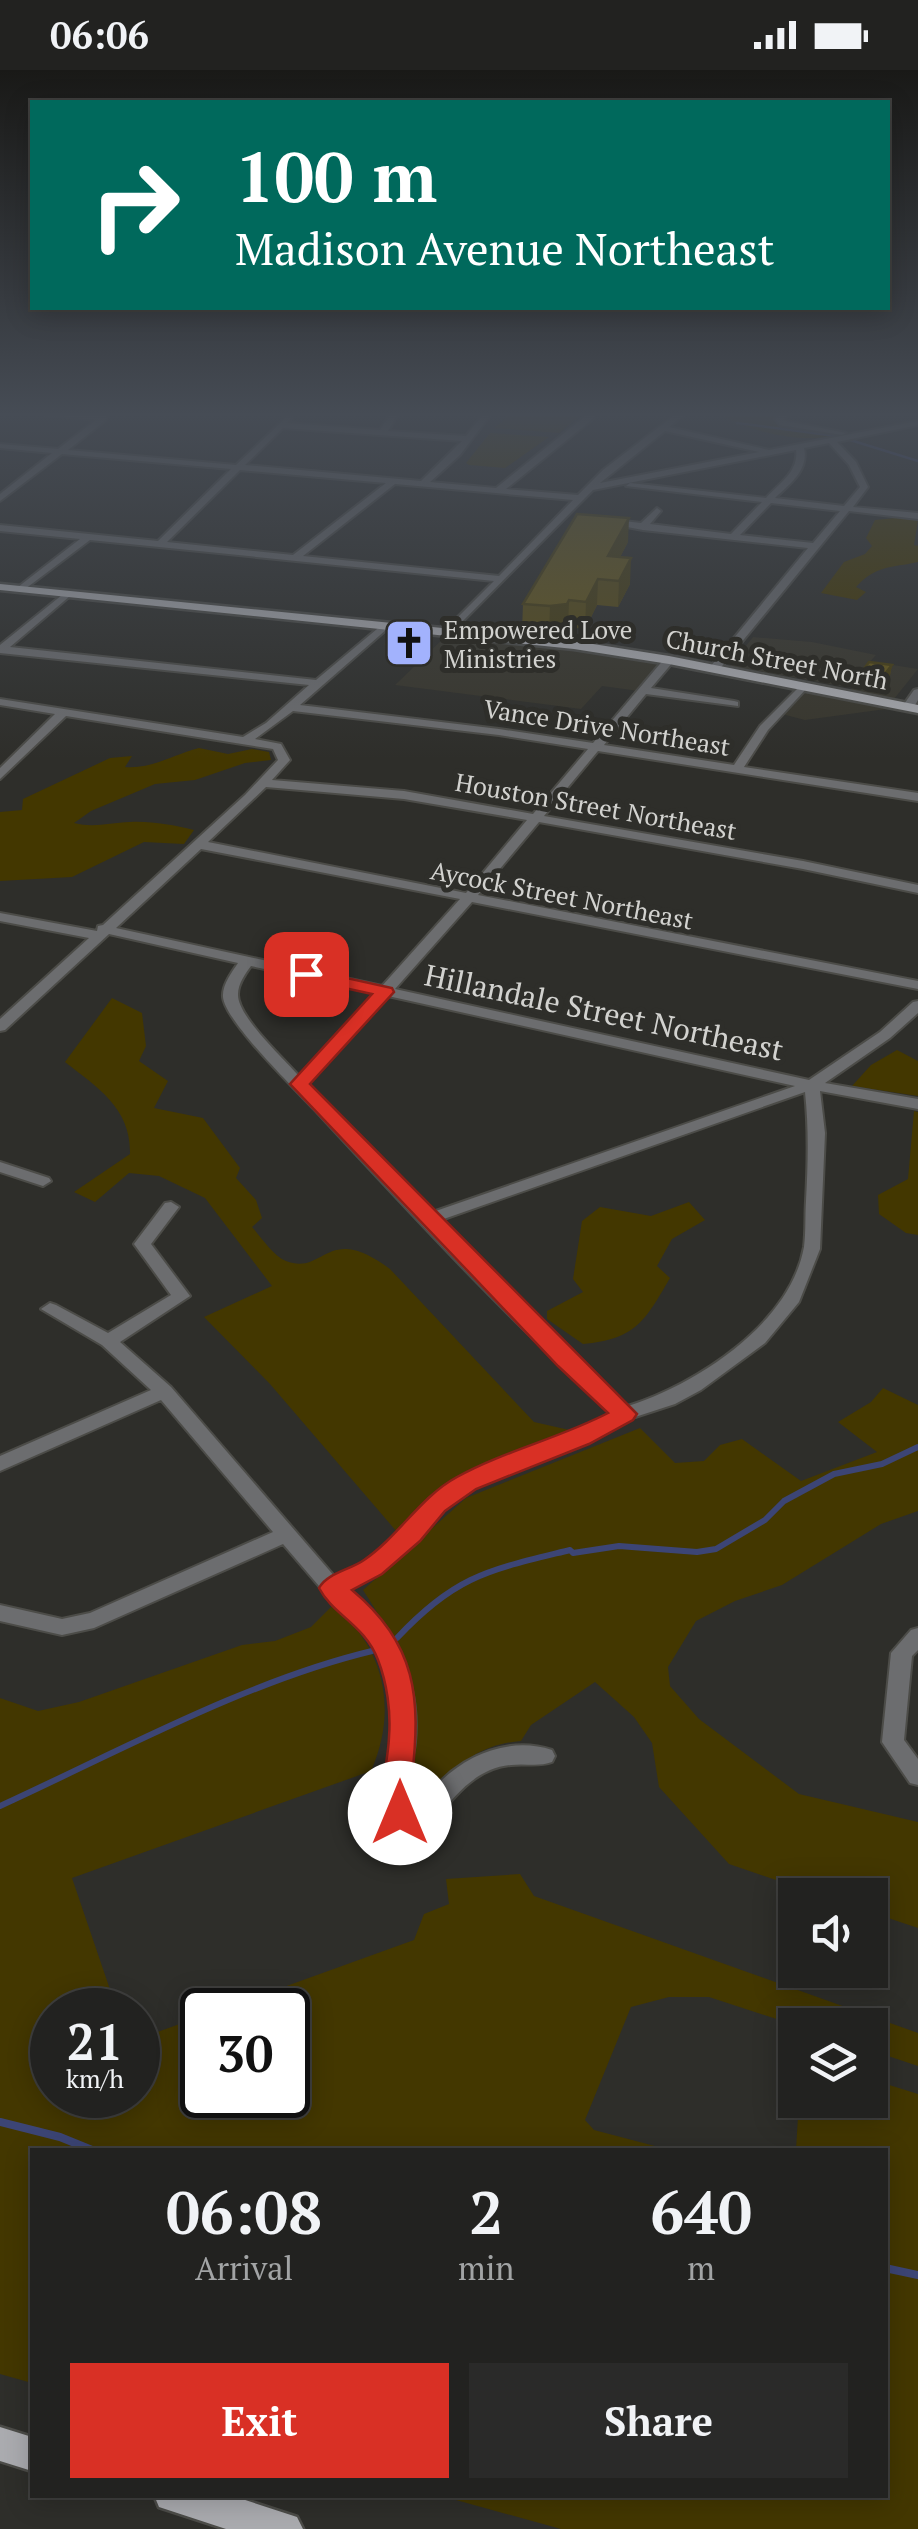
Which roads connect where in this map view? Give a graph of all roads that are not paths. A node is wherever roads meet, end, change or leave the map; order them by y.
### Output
1 (7, 529) edge
2 (176, 529) edge
3 (333, 529) edge
4 (550, 529) edge
5 (666, 529) edge
6 (741, 529) edge
7 (828, 529) edge
8 (88, 537) junction
9 (732, 537) junction
10 (160, 544) junction
11 (812, 546) junction
12 (296, 558) junction
13 (502, 579) junction
14 (0, 588) edge
15 (21, 590) junction
16 (67, 594) junction
17 (383, 626) junction
18 (448, 633) junction
19 (0, 650) edge
20 (669, 660) junction
21 (714, 668) junction
22 (317, 683) junction
23 (803, 686) junction
24 (644, 690) junction
25 (918, 692) edge
26 (0, 702) edge
27 (734, 704) dead end
28 (289, 707) junction
29 (913, 708) edge
30 (64, 712) junction
31 (270, 725) junction
32 (246, 740) junction
33 (276, 746) junction
34 (596, 748) junction
35 (736, 770) junction
36 (0, 775) edge
37 (263, 783) junction
38 (918, 797) edge
39 (536, 818) junction
40 (197, 844) junction
41 (918, 889) edge
42 (468, 899) junction
43 (0, 917) edge
44 (100, 932) junction
45 (247, 961) junction
46 (918, 986) edge
47 (385, 992) junction
48 (918, 1005) edge
49 (0, 1028) edge
50 (300, 1084) junction
51 (812, 1086) junction
52 (918, 1104) edge
53 (0, 1167) edge
54 (43, 1181) dead end
55 (171, 1207) dead end
56 (428, 1219) junction
57 (50, 1309) dead end
58 (108, 1341) junction
59 (164, 1391) junction
60 (625, 1414) junction
61 (0, 1464) edge
62 (286, 1535) junction
63 (332, 1588) junction
64 (0, 1613) edge
65 (918, 1636) edge
66 (544, 1756) dead end
67 (918, 1776) edge
68 (0, 2444) edge
69 (30, 2453) edge
70 (181, 2498) edge
71 (285, 2529) edge

1 - 8 street
2 - 10 street
3 - 12 street
4 - 13 street
5 - 9 street
6 - 9 street
7 - 11 street
8 - 10 street
8 - 15 street
9 - 11 street
10 - 12 street
11 - 21 street
12 - 13 street
13 - 18 street
14 - 15 main road, Church Street North
15 - 16 main road, Church Street North
16 - 17 main road, Church Street North
16 - 19 street
17 - 18 main road, Church Street North
17 - 22 street
18 - 20 main road, Church Street North
19 - 22 street
20 - 21 main road, Church Street North
20 - 24 street
21 - 23 main road, Church Street North
22 - 28 street
23 - 29 main road, Church Street North
23 - 35 street
24 - 27 street
24 - 34 street
25 - 29 street
26 - 30 street
28 - 31 street
28 - 34 street, Vance Drive Northeast
30 - 32 street
30 - 36 street
31 - 32 street
31 - 33 street
32 - 33 street
33 - 37 street
34 - 35 street, Vance Drive Northeast
34 - 39 street
35 - 38 street, Vance Drive Northeast
37 - 39 street, Houston Street Northeast
37 - 40 street
39 - 41 street, Houston Street Northeast
39 - 42 street
40 - 42 street, Aycock Street Northeast
40 - 44 street
42 - 46 street, Aycock Street Northeast
42 - 47 street
43 - 44 street, Hillandale Street Northeast
44 - 45 street, Hillandale Street Northeast
44 - 49 street
45 - 47 street, Hillandale Street Northeast
45 - 50 street
47 - 50 street
47 - 51 street, Hillandale Street Northeast
48 - 51 street
50 - 56 street
51 - 52 street, Hillandale Street Northeast
51 - 56 street
51 - 60 street
53 - 54 street
55 - 58 street
56 - 60 street
57 - 58 street
58 - 59 street
59 - 61 street
59 - 62 street
60 - 63 street
62 - 63 street
62 - 64 street
63 - 66 street
65 - 67 street
68 - 69 main road
70 - 71 main road

